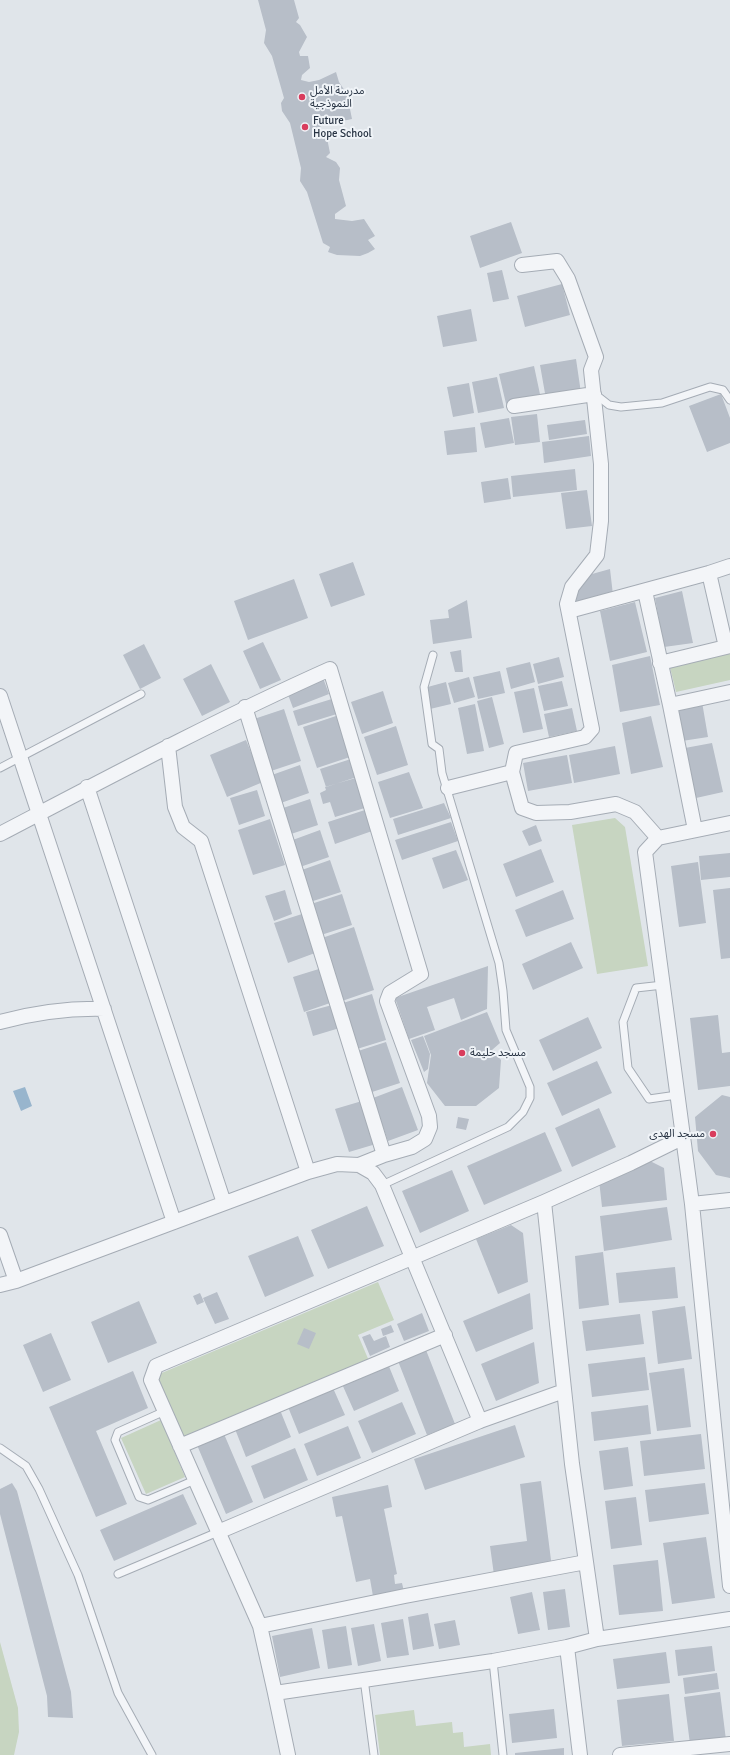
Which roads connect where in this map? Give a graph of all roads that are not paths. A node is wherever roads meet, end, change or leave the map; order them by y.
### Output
1 (522, 265) dead end
2 (594, 394) junction
3 (730, 400) edge
4 (514, 406) dead end
5 (730, 566) edge
6 (710, 573) junction
7 (645, 591) junction
8 (569, 611) junction
9 (728, 647) edge
10 (434, 655) dead end
11 (660, 662) junction
12 (730, 692) edge
13 (141, 694) dead end
14 (0, 696) edge
15 (670, 705) junction
16 (245, 707) junction
17 (168, 746) junction
18 (20, 757) junction
19 (0, 768) edge
20 (512, 772) junction
21 (87, 787) junction
22 (448, 788) junction
23 (39, 814) junction
24 (730, 823) edge
25 (695, 830) junction
26 (0, 834) edge
27 (658, 838) junction
28 (662, 985) junction
29 (104, 1009) junction
30 (0, 1022) edge
31 (677, 1095) junction
32 (682, 1138) junction
33 (384, 1155) junction
34 (359, 1165) junction
35 (308, 1172) junction
36 (382, 1185) junction
37 (730, 1200) edge
38 (544, 1202) junction
39 (224, 1203) junction
40 (692, 1204) junction
41 (174, 1222) junction
42 (0, 1235) edge
43 (412, 1257) junction
44 (16, 1281) junction
45 (0, 1285) edge
46 (445, 1335) junction
47 (564, 1391) junction
48 (165, 1411) junction
49 (480, 1421) junction
50 (180, 1446) junction
51 (0, 1448) edge
52 (195, 1480) junction
53 (218, 1532) junction
54 (586, 1562) junction
55 (118, 1574) dead end
56 (730, 1586) edge
57 (730, 1619) edge
58 (260, 1626) junction
59 (597, 1639) junction
60 (567, 1648) junction
61 (493, 1661) junction
62 (364, 1679) junction
63 (275, 1693) junction
64 (730, 1744) edge
65 (152, 1755) edge
66 (288, 1755) edge
67 (374, 1755) edge
68 (503, 1755) edge
69 (580, 1755) edge
70 (620, 1755) edge

1 - 2 street
2 - 3 lane
2 - 4 street
2 - 8 street
5 - 6 street
6 - 7 street
6 - 9 street
7 - 8 street
7 - 11 street
8 - 20 street
9 - 11 street
10 - 22 lane
11 - 15 street
12 - 15 street
13 - 18 lane
14 - 18 street
15 - 25 street
16 - 17 street
16 - 33 street
16 - 33 street
17 - 21 street
17 - 35 street
18 - 19 lane
18 - 23 street
20 - 22 street
20 - 27 street
21 - 23 street
21 - 39 street
22 - 36 lane
23 - 26 street
23 - 29 street
24 - 25 street
25 - 27 street
27 - 28 street
28 - 31 street
28 - 31 lane
29 - 30 street
29 - 41 street
31 - 32 street
32 - 38 street
32 - 40 street
33 - 34 street
34 - 35 street
34 - 36 street
35 - 39 street
36 - 43 street
37 - 40 street
38 - 43 street
38 - 47 street
39 - 41 street
40 - 56 street
41 - 44 street
42 - 44 street
43 - 46 street
43 - 48 street
44 - 45 street
46 - 49 street
46 - 50 street
47 - 49 street
47 - 54 street
48 - 50 street
48 - 52 lane
49 - 53 street
50 - 52 street
51 - 65 lane
52 - 53 street
53 - 55 lane
53 - 58 street
54 - 58 street
54 - 59 street
57 - 59 street
58 - 63 street
59 - 60 street
60 - 61 street
60 - 69 street
61 - 62 street
61 - 68 lane
62 - 63 street
62 - 67 lane
63 - 66 street
64 - 70 street

